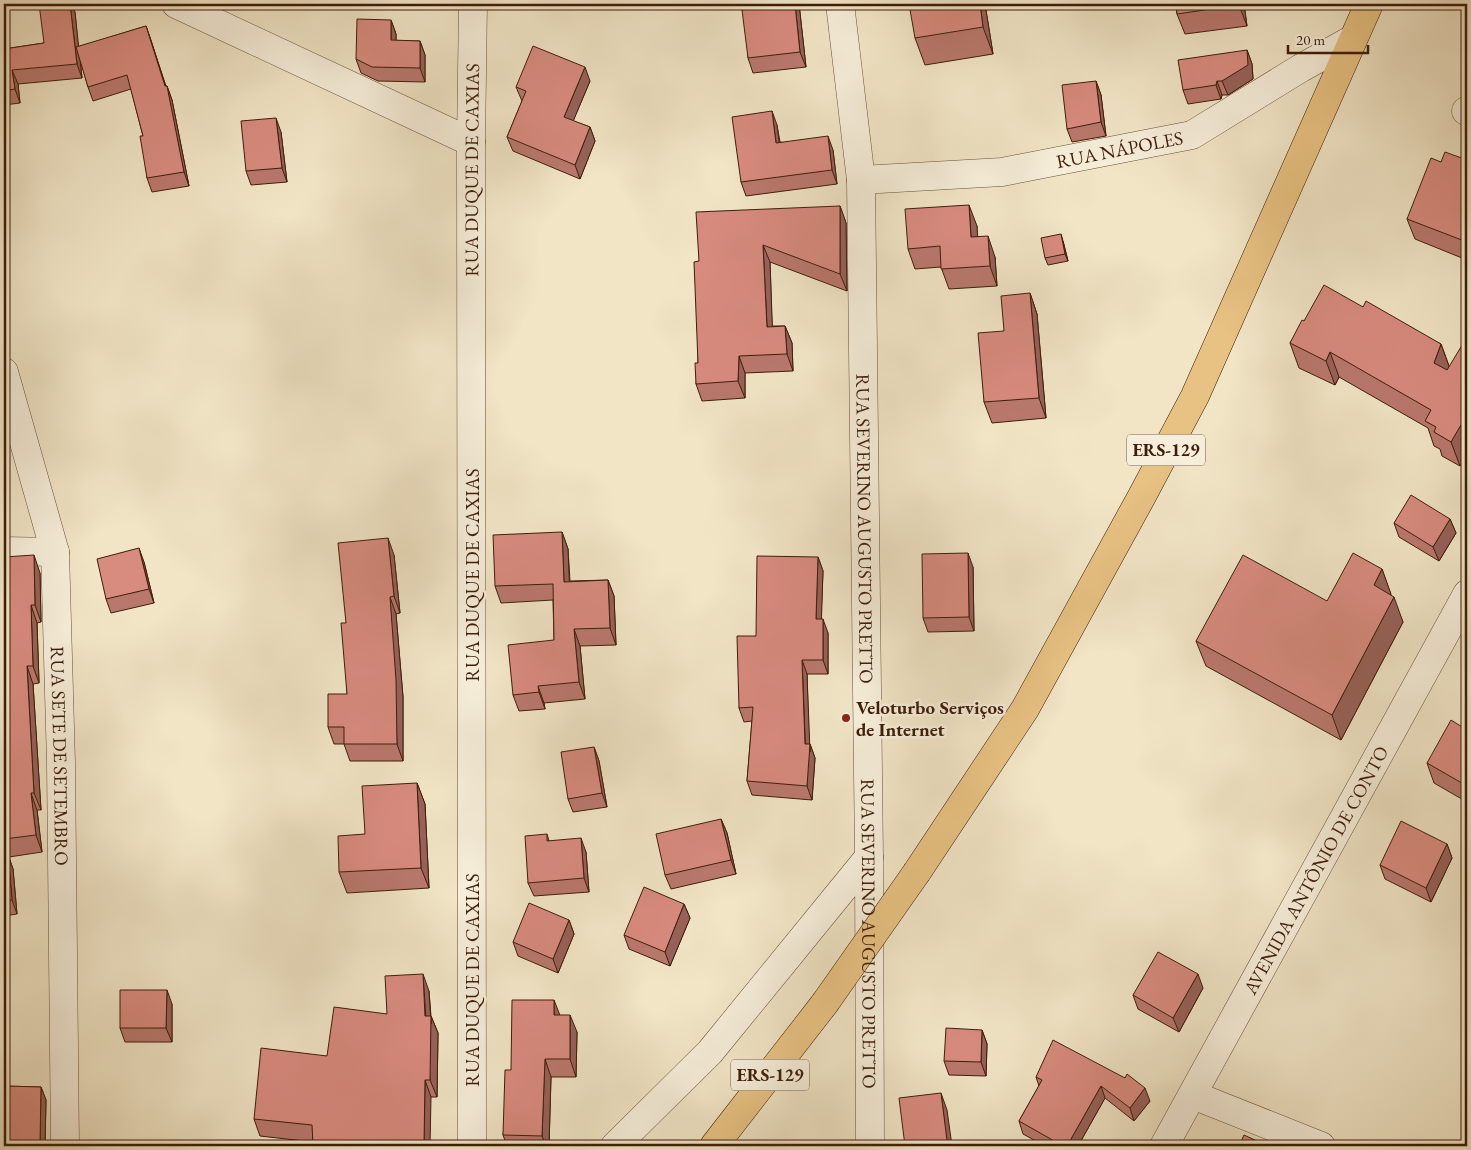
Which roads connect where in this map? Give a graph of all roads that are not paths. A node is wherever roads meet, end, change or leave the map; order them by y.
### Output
1 (176, 4) edge
2 (473, 4) edge
3 (840, 4) edge
4 (1369, 4) edge
5 (1353, 39) junction
6 (471, 142) junction
7 (861, 180) junction
8 (4, 372) edge
9 (4, 551) edge
10 (54, 552) junction
11 (1467, 594) edge
12 (869, 857) junction
13 (1192, 1095) junction
14 (65, 1146) edge
15 (472, 1146) edge
16 (616, 1146) edge
17 (714, 1146) edge
18 (870, 1146) edge
19 (1164, 1146) edge
20 (1321, 1146) edge

1 - 6 street
2 - 6 street, RUA DUQUE DE CAXIAS
3 - 7 street, RUA SEVERINO AUGUSTO PRETTO
4 - 5 main road, ERS-129
5 - 7 street, RUA NÁPOLES
5 - 17 main road, ERS-129, bridge
6 - 15 street, RUA DUQUE DE CAXIAS
7 - 12 street, RUA SEVERINO AUGUSTO PRETTO
8 - 10 street, RUA SETE DE SETEMBRO
9 - 10 street
10 - 14 street, RUA SETE DE SETEMBRO
11 - 13 street, AVENIDA ANTÔNIO DE CONTO
12 - 16 street
12 - 18 street, RUA SEVERINO AUGUSTO PRETTO
13 - 19 street, AVENIDA ANTÔNIO DE CONTO
13 - 20 street

